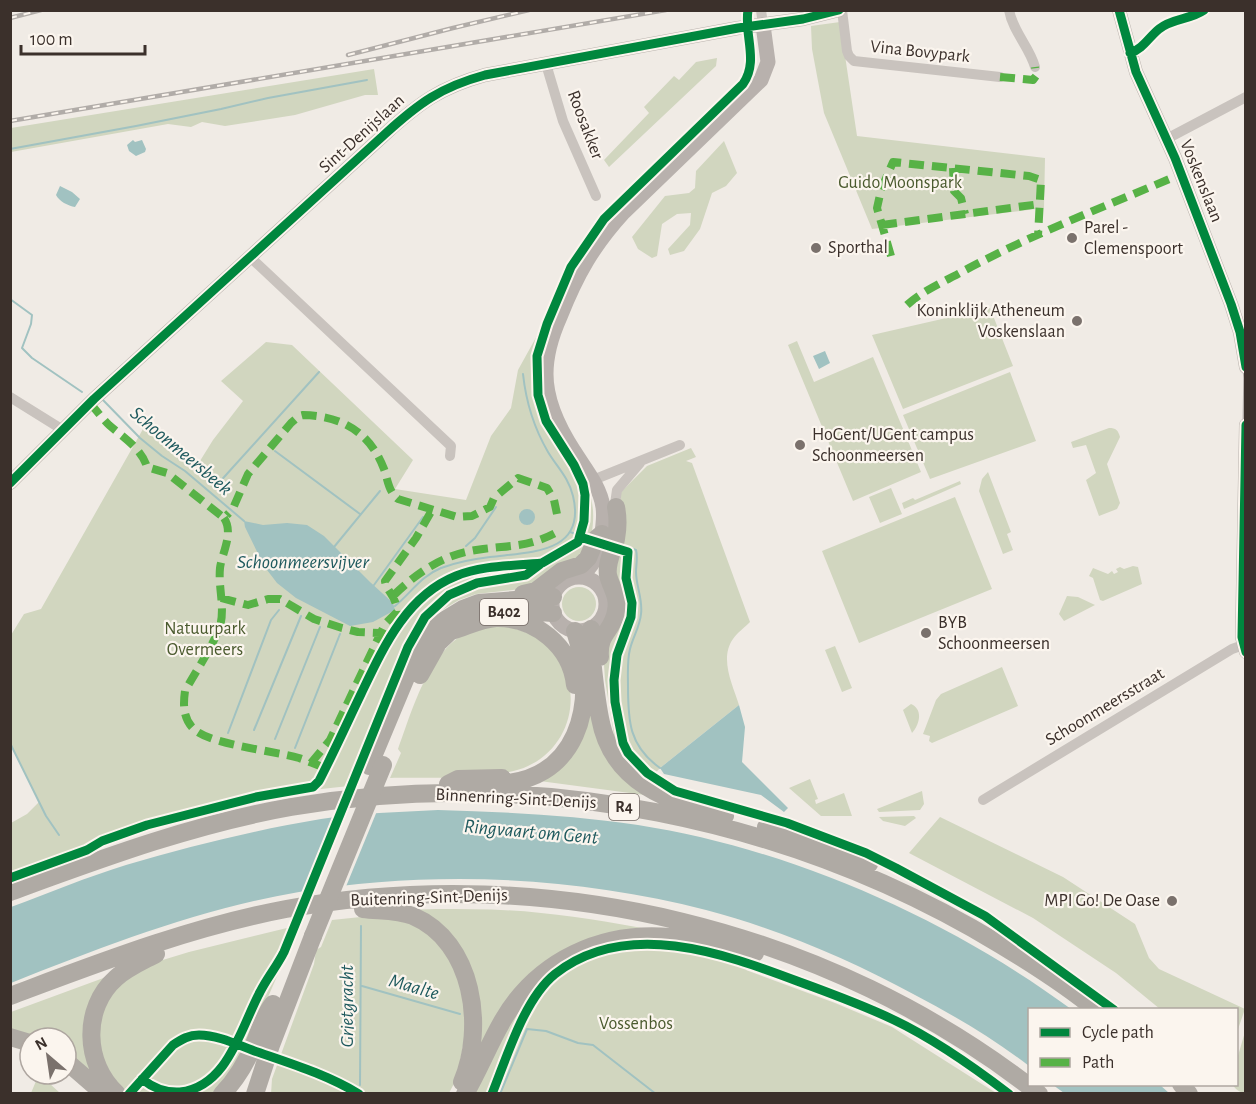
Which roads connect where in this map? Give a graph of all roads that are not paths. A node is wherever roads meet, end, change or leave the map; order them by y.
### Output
1 (841, 10) edge
2 (1009, 10) edge
3 (1119, 10) edge
4 (1125, 10) edge
5 (762, 18) edge
6 (546, 64) junction
7 (1035, 67) dead end
8 (1000, 77) dead end
9 (1245, 97) edge
10 (1174, 135) junction
11 (596, 196) dead end
12 (250, 257) junction
13 (1245, 331) edge
14 (1245, 367) edge
15 (10, 397) edge
16 (1245, 425) edge
17 (63, 430) junction
18 (680, 445) dead end
19 (454, 449) dead end
20 (642, 460) junction
21 (597, 478) junction
22 (10, 483) edge
23 (615, 509) junction
24 (602, 534) junction
25 (578, 577) junction
26 (598, 585) junction
27 (502, 600) junction
28 (553, 605) junction
29 (583, 630) junction
30 (451, 631) junction
31 (1245, 647) edge
32 (595, 684) junction
33 (376, 766) junction
34 (448, 784) junction
35 (983, 800) dead end
36 (252, 815) junction
37 (10, 892) edge
38 (363, 909) junction
39 (974, 929) junction
40 (306, 937) junction
41 (755, 953) junction
42 (156, 954) junction
43 (10, 996) edge
44 (273, 1004) junction
45 (10, 1007) edge
46 (1093, 1008) edge
47 (267, 1057) junction
48 (78, 1071) edge
49 (1032, 1091) edge
50 (104, 1094) edge
51 (117, 1094) edge
52 (222, 1094) edge
53 (244, 1094) edge
54 (255, 1094) edge
55 (265, 1094) edge
56 (456, 1094) edge
57 (465, 1094) edge

1 - 5 street, Sint-Denijslaan
1 - 8 street, Vina Bovypark
2 - 7 street
3 - 14 street, Voskenslaan
4 - 10 street, Voskenslaan
5 - 6 street, Sint-Denijslaan
5 - 21 main road, B402
6 - 11 street, Roosakker
6 - 12 street, Sint-Denijslaan
9 - 10 street
10 - 13 street, Voskenslaan
12 - 17 street, Sint-Denijslaan
12 - 19 street
15 - 17 street
16 - 31 street
17 - 22 street, Sint-Denijslaan
18 - 20 street
20 - 21 street
20 - 23 street
21 - 23 main road, B402
21 - 24 main road, B402
23 - 26 main road, B402
23 - 32 highway
24 - 25 main road, B402
24 - 27 highway
25 - 26 main road
25 - 28 main road, B402
26 - 29 main road, B402
27 - 28 highway, B402
27 - 33 highway, B402
28 - 29 main road, B402
28 - 30 highway, B402
29 - 32 highway
29 - 34 highway
30 - 33 highway, B402
30 - 34 highway
31 - 35 street, Schoonmeersstraat
32 - 39 highway
33 - 40 highway, B402
34 - 36 highway
36 - 37 highway, Binnenring-Sint-Denijs / R4
36 - 39 highway, Binnenring-Sint-Denijs / R4
38 - 41 highway
38 - 42 highway
38 - 56 highway
39 - 46 highway, Binnenring-Sint-Denijs / R4
40 - 44 highway, B402
40 - 47 highway, B402
41 - 49 highway
41 - 57 highway
42 - 45 highway
42 - 51 highway
43 - 49 highway, Buitenring-Sint-Denijs
44 - 52 highway
44 - 53 highway, B402
47 - 54 highway, B402
47 - 55 highway
48 - 50 highway

